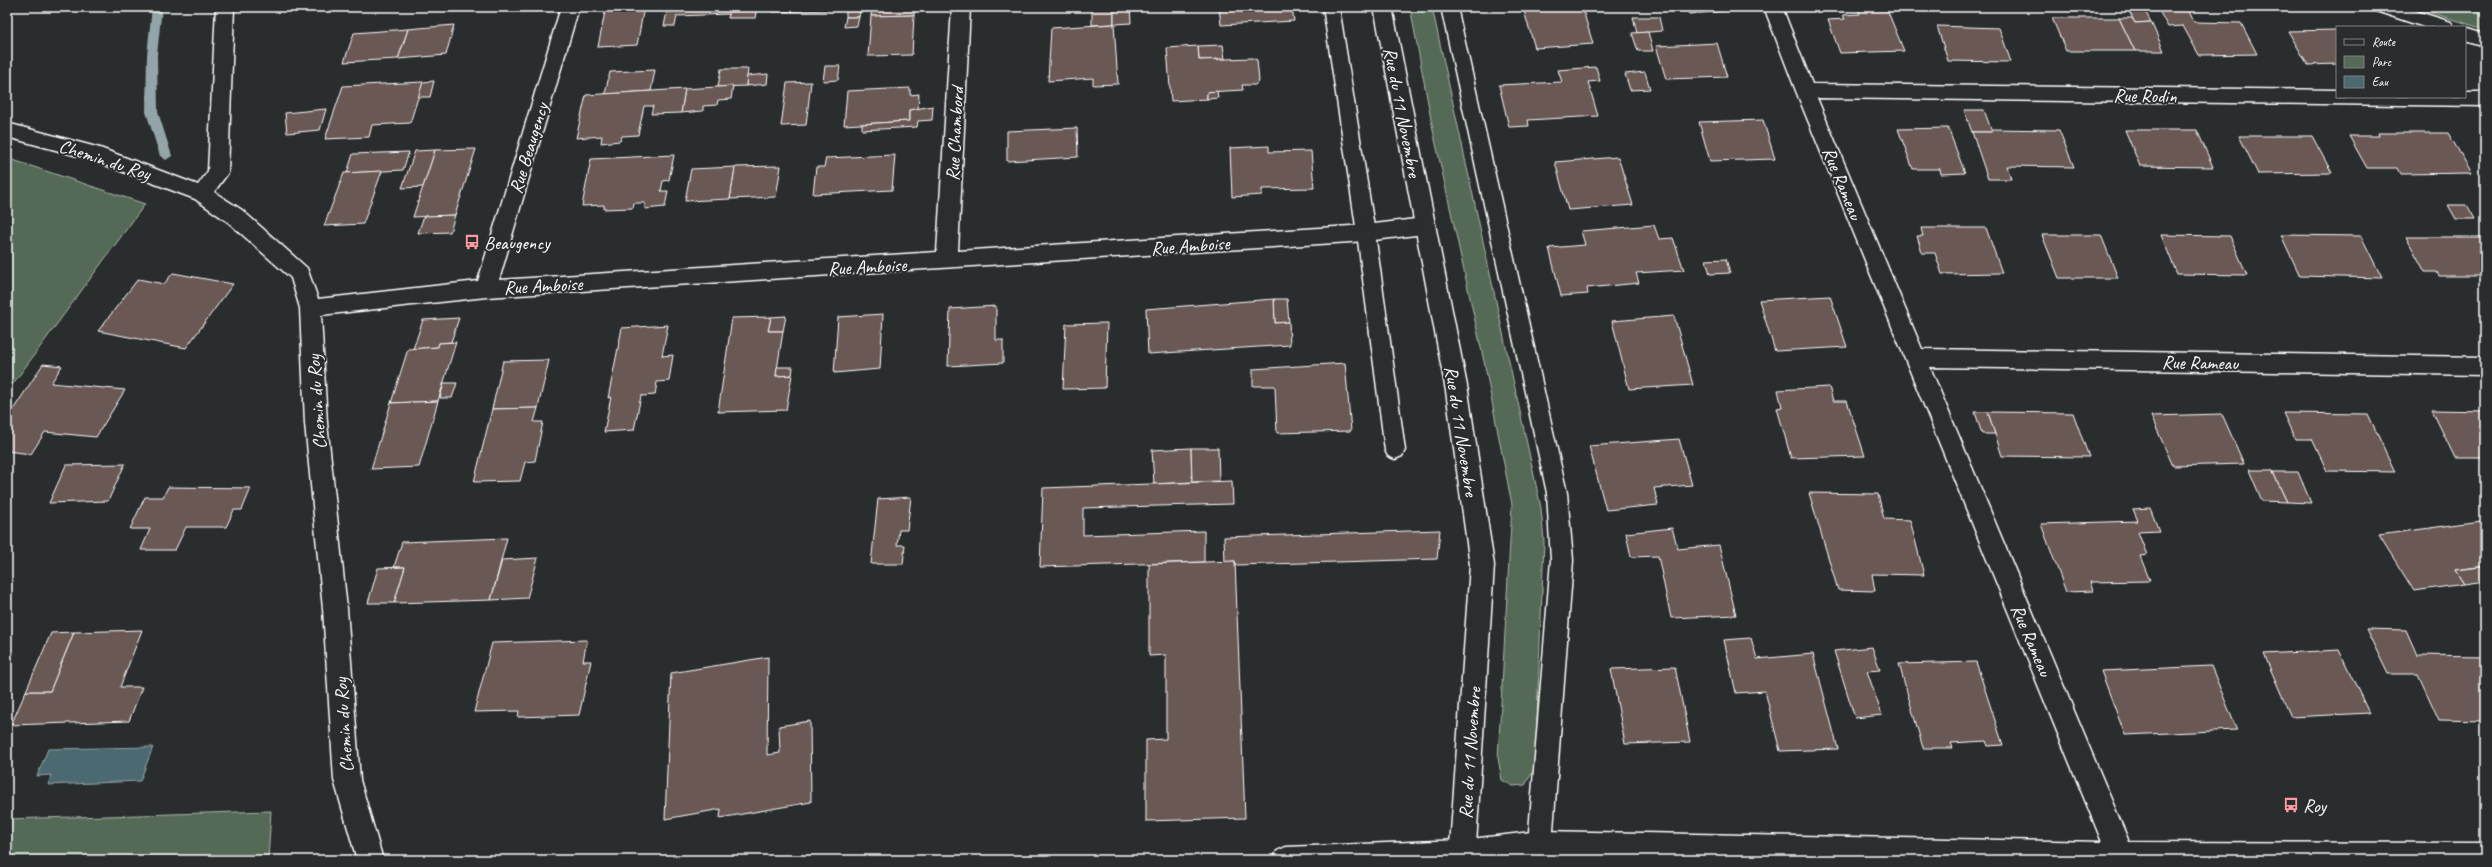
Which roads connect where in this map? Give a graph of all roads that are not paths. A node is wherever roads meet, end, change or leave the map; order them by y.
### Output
1 (225, 7) edge
2 (570, 7) edge
3 (961, 7) edge
4 (1331, 7) edge
5 (1383, 7) edge
6 (1449, 7) edge
7 (1773, 7) edge
8 (2382, 7) edge
9 (2442, 26) edge
10 (2466, 34) edge
11 (2485, 40) edge
12 (1805, 91) junction
13 (2336, 97) edge
14 (2400, 98) edge
15 (2485, 99) edge
16 (7, 130) edge
17 (202, 194) junction
18 (1424, 226) junction
19 (1366, 233) junction
20 (947, 261) junction
21 (486, 289) junction
22 (310, 308) junction
23 (1915, 358) junction
24 (2485, 366) edge
25 (1395, 450) dead end
26 (1540, 844) junction
27 (2485, 856) edge
28 (1462, 857) edge
29 (2122, 858) edge
30 (370, 860) edge
31 (1286, 860) edge

1 - 17 street
2 - 21 street, Rue Beaugency
3 - 20 street, Rue Chambord
4 - 19 lane
5 - 18 street, Rue du 11 Novembre
6 - 26 lane
7 - 12 street, Rue Rameau
8 - 9 street
10 - 11 street
12 - 13 street, Rue Rodin
12 - 23 street, Rue Rameau
14 - 15 street, Rue Rodin
16 - 17 street, Chemin du Roy
17 - 22 street, Chemin du Roy
18 - 19 street, Rue Amboise
18 - 28 street, Rue du 11 Novembre
19 - 20 street, Rue Amboise
19 - 25 lane
20 - 21 street, Rue Amboise
21 - 22 street, Rue Amboise
22 - 30 street, Chemin du Roy
23 - 24 street, Rue Rameau
23 - 29 street, Rue Rameau
26 - 28 street
26 - 29 street
27 - 29 street
28 - 31 street

